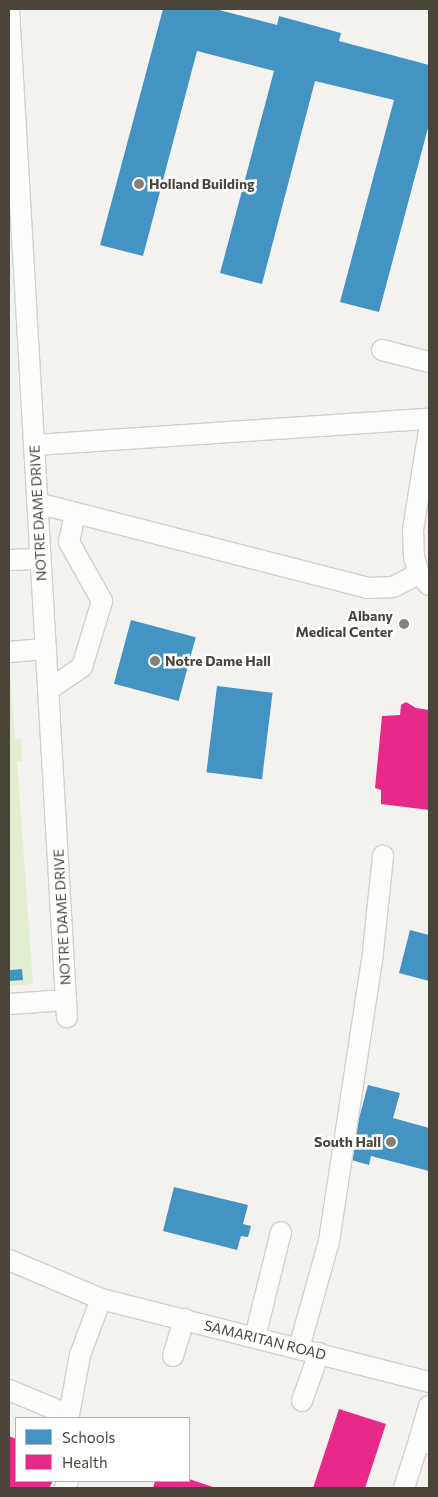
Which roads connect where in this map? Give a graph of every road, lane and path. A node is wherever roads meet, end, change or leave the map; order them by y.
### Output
1 (9, 9) edge
2 (10, 48) edge
3 (16, 265) edge
4 (382, 350) dead end
5 (429, 362) edge
6 (429, 419) edge
7 (429, 430) edge
8 (34, 445) junction
9 (38, 503) junction
10 (75, 514) junction
11 (40, 559) junction
12 (9, 560) edge
13 (424, 579) edge
14 (46, 649) junction
15 (9, 652) edge
16 (48, 690) junction
17 (383, 856) dead end
18 (10, 1004) edge
19 (281, 1232) dead end
20 (9, 1260) edge
21 (101, 1299) junction
22 (184, 1319) junction
23 (255, 1337) junction
24 (299, 1348) junction
25 (319, 1353) junction
26 (174, 1356) dead end
27 (429, 1382) edge
28 (9, 1390) edge
29 (302, 1401) dead end
30 (429, 1406) edge
31 (71, 1417) edge
32 (424, 1443) edge
33 (404, 1488) edge

1 - 2 street, NOTRE DAME DRIVE
2 - 3 street, NOTRE DAME DRIVE
3 - 8 street, NOTRE DAME DRIVE
4 - 5 street
6 - 8 street
7 - 13 street
8 - 9 street, NOTRE DAME DRIVE
9 - 10 street
9 - 11 street, NOTRE DAME DRIVE
10 - 13 street
10 - 16 street
11 - 12 street
11 - 14 street, NOTRE DAME DRIVE
14 - 15 street
14 - 16 street, NOTRE DAME DRIVE
16 - 18 street, NOTRE DAME DRIVE
17 - 24 street
19 - 23 street
20 - 21 street, SAMARITAN ROAD
21 - 22 street, SAMARITAN ROAD
21 - 31 street
22 - 23 street, SAMARITAN ROAD
22 - 26 street
23 - 24 street, SAMARITAN ROAD
24 - 25 street, SAMARITAN ROAD
25 - 27 street, SAMARITAN ROAD
25 - 29 street
28 - 31 street
30 - 32 street
32 - 33 street

